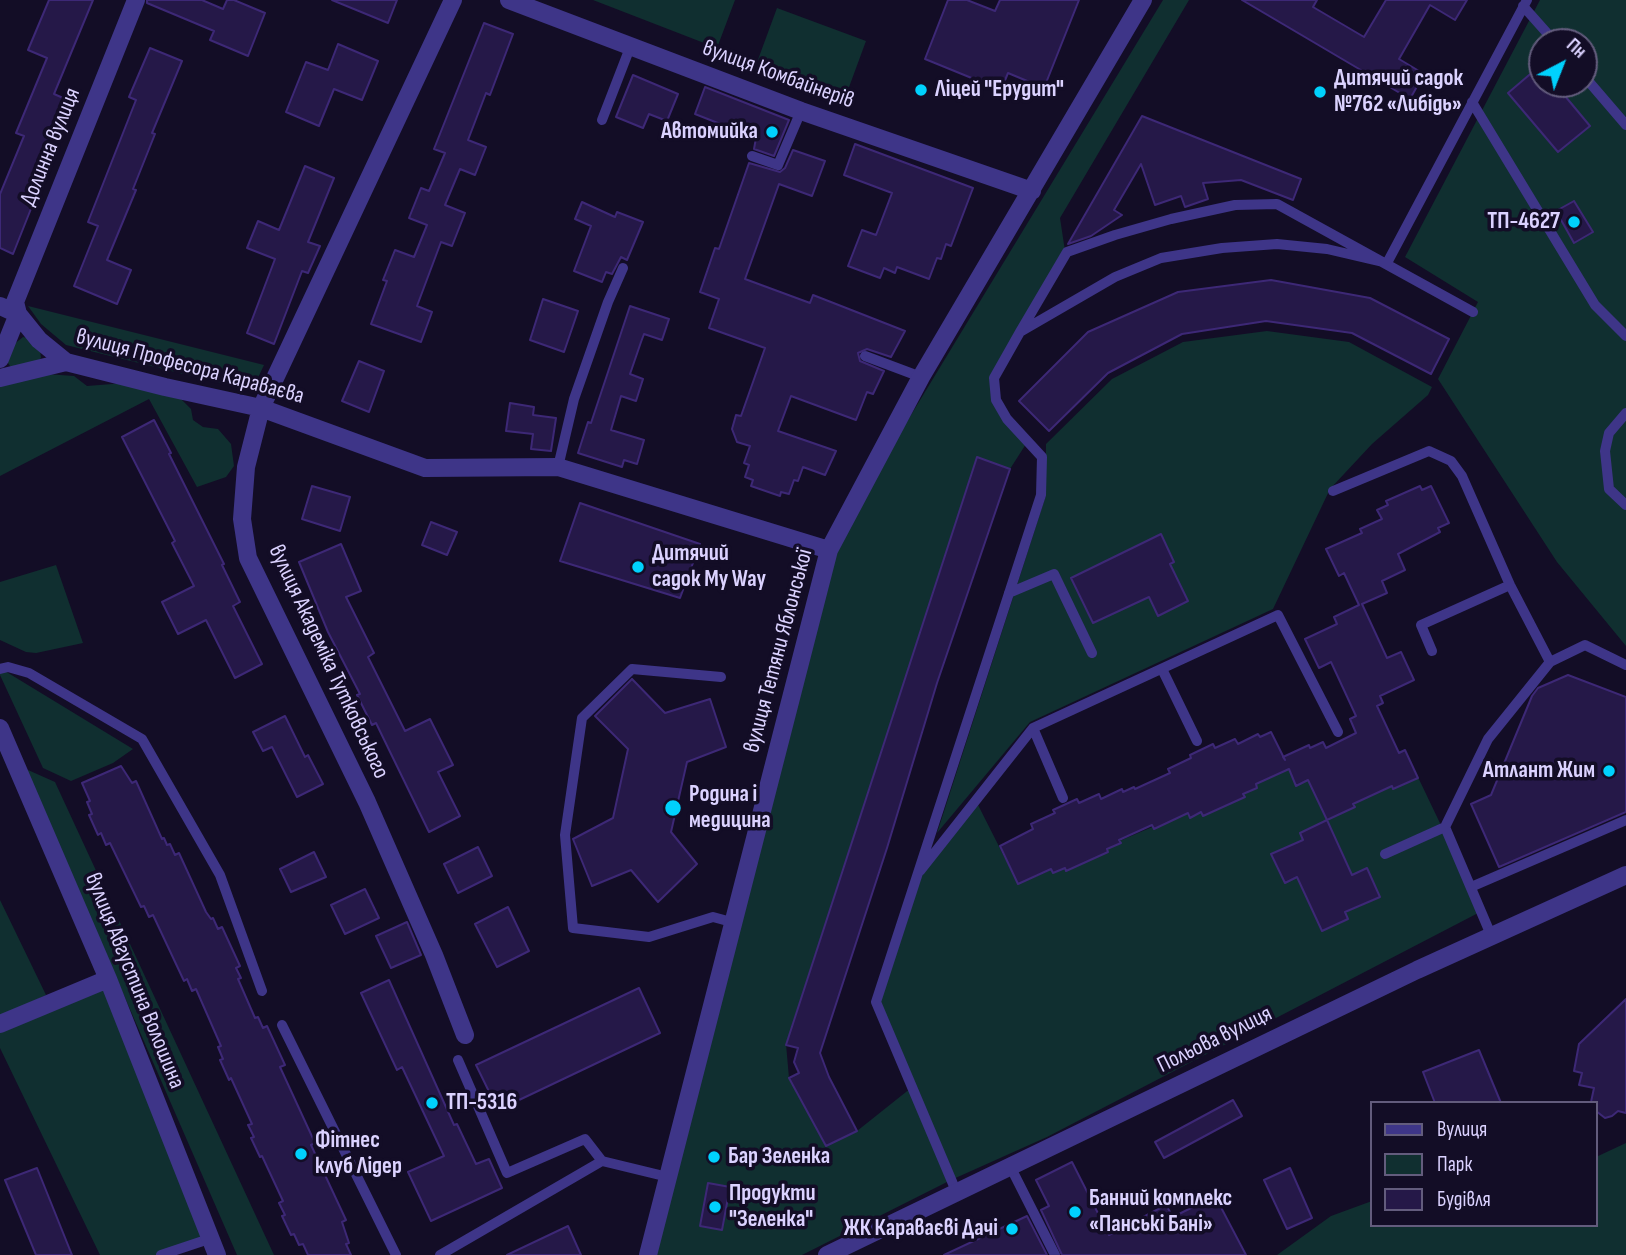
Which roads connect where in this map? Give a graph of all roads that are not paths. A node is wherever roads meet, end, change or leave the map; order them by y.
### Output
1 (136, 0) edge
2 (453, 0) edge
3 (509, 0) edge
4 (1143, 0) edge
5 (1525, 3) edge
6 (1544, 28) edge
7 (631, 45) junction
8 (1598, 92) edge
9 (1472, 102) junction
10 (801, 111) junction
11 (602, 120) dead end
12 (1626, 125) edge
13 (752, 156) dead end
14 (1032, 191) junction
15 (1387, 263) junction
16 (623, 268) dead end
17 (0, 306) edge
18 (1473, 312) dead end
19 (18, 314) junction
20 (1020, 332) junction
21 (1626, 336) edge
22 (865, 356) dead end
23 (0, 359) edge
24 (66, 362) junction
25 (920, 377) junction
26 (0, 378) edge
27 (261, 408) junction
28 (1626, 413) edge
29 (558, 467) junction
30 (1333, 491) dead end
31 (1626, 505) edge
32 (829, 550) junction
33 (1510, 585) junction
34 (1009, 593) junction
35 (1432, 651) dead end
36 (1092, 653) dead end
37 (1550, 662) junction
38 (1626, 665) edge
39 (0, 669) edge
40 (1162, 669) junction
41 (721, 677) dead end
42 (0, 728) edge
43 (1033, 728) junction
44 (1338, 732) dead end
45 (1197, 741) dead end
46 (1063, 798) dead end
47 (1626, 820) edge
48 (1445, 827) junction
49 (1385, 854) dead end
50 (1626, 875) edge
51 (915, 877) junction
52 (1471, 887) junction
53 (735, 923) junction
54 (1492, 935) junction
55 (108, 979) junction
56 (262, 991) dead end
57 (0, 1024) edge
58 (282, 1025) dead end
59 (465, 1035) dead end
60 (458, 1060) dead end
61 (602, 1161) junction
62 (1010, 1166) junction
63 (668, 1177) junction
64 (956, 1192) junction
65 (213, 1247) edge
66 (161, 1255) edge
67 (396, 1255) edge
68 (440, 1255) edge
69 (648, 1255) edge
70 (828, 1255) edge
71 (1055, 1255) edge

1 - 19 street, Долинна вулиця
2 - 27 street, вулиця Академіка Тутковського
3 - 7 street, вулиця Комбайнерів
4 - 14 street, вулиця Тетяни Яблонської
5 - 6 lane
5 - 9 lane
7 - 10 street, вулиця Комбайнерів
7 - 11 lane
8 - 12 lane
9 - 15 lane
9 - 21 lane
10 - 13 lane
10 - 14 street, вулиця Комбайнерів
14 - 25 street, вулиця Тетяни Яблонської
15 - 18 lane
15 - 20 lane
15 - 20 lane
16 - 29 lane
17 - 19 street, вулиця Професора Караваєва
19 - 23 street, Долинна вулиця
19 - 24 street, вулиця Професора Караваєва
20 - 34 lane
22 - 25 lane
24 - 26 street
24 - 27 street, вулиця Професора Караваєва
25 - 32 street, вулиця Тетяни Яблонської
27 - 29 street, вулиця Професора Караваєва
27 - 59 street, вулиця Академіка Тутковського
28 - 31 lane
29 - 32 street, вулиця Професора Караваєва
30 - 33 lane
32 - 53 street, вулиця Тетяни Яблонської
33 - 35 lane
33 - 37 lane
34 - 36 lane
34 - 51 lane
37 - 38 lane
37 - 48 lane
39 - 56 lane
40 - 43 lane
40 - 44 lane
40 - 45 lane
41 - 53 lane
42 - 55 street, вулиця Августина Волошина
43 - 46 lane
43 - 51 lane
47 - 52 lane
48 - 49 lane
48 - 52 lane
50 - 54 street, Польова вулиця
51 - 64 lane
52 - 54 lane
53 - 63 street, вулиця Тетяни Яблонської
54 - 62 street, Польова вулиця
55 - 57 street
55 - 65 street, вулиця Августина Волошина
58 - 67 lane
60 - 61 lane
61 - 63 lane
61 - 68 lane
62 - 64 street, Польова вулиця
62 - 71 lane
63 - 69 street, вулиця Тетяни Яблонської
64 - 70 street, Польова вулиця
65 - 66 lane

